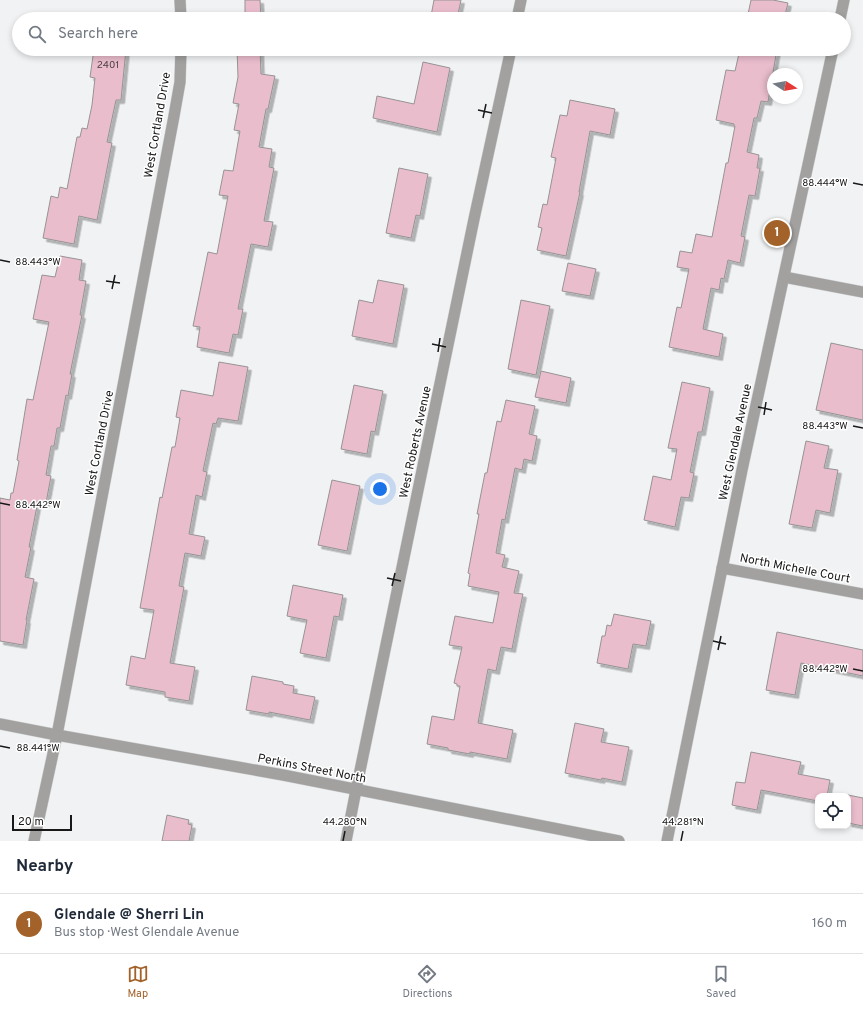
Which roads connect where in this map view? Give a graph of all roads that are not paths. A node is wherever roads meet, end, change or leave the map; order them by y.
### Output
1 (180, 0) edge
2 (521, 0) edge
3 (844, 0) edge
4 (181, 12) edge
5 (518, 12) edge
6 (841, 12) edge
7 (181, 56) edge
8 (510, 56) edge
9 (831, 56) edge
10 (784, 277) junction
11 (863, 292) edge
12 (722, 568) junction
13 (863, 594) edge
14 (0, 724) edge
15 (57, 735) junction
16 (356, 790) junction
17 (34, 841) edge
18 (346, 841) edge
19 (619, 841) edge
20 (668, 841) edge

1 - 4 street
2 - 5 street
3 - 6 street
7 - 15 street, West Cortland Drive
8 - 16 street, West Roberts Avenue
9 - 10 street, West Glendale Avenue
10 - 11 street
10 - 12 street, West Glendale Avenue
12 - 13 street, North Michelle Court
12 - 20 street, West Glendale Avenue
14 - 15 street, Perkins Street North
15 - 16 street, Perkins Street North
15 - 17 street, West Cortland Drive
16 - 18 street, West Roberts Avenue
16 - 19 street, Perkins Street North

